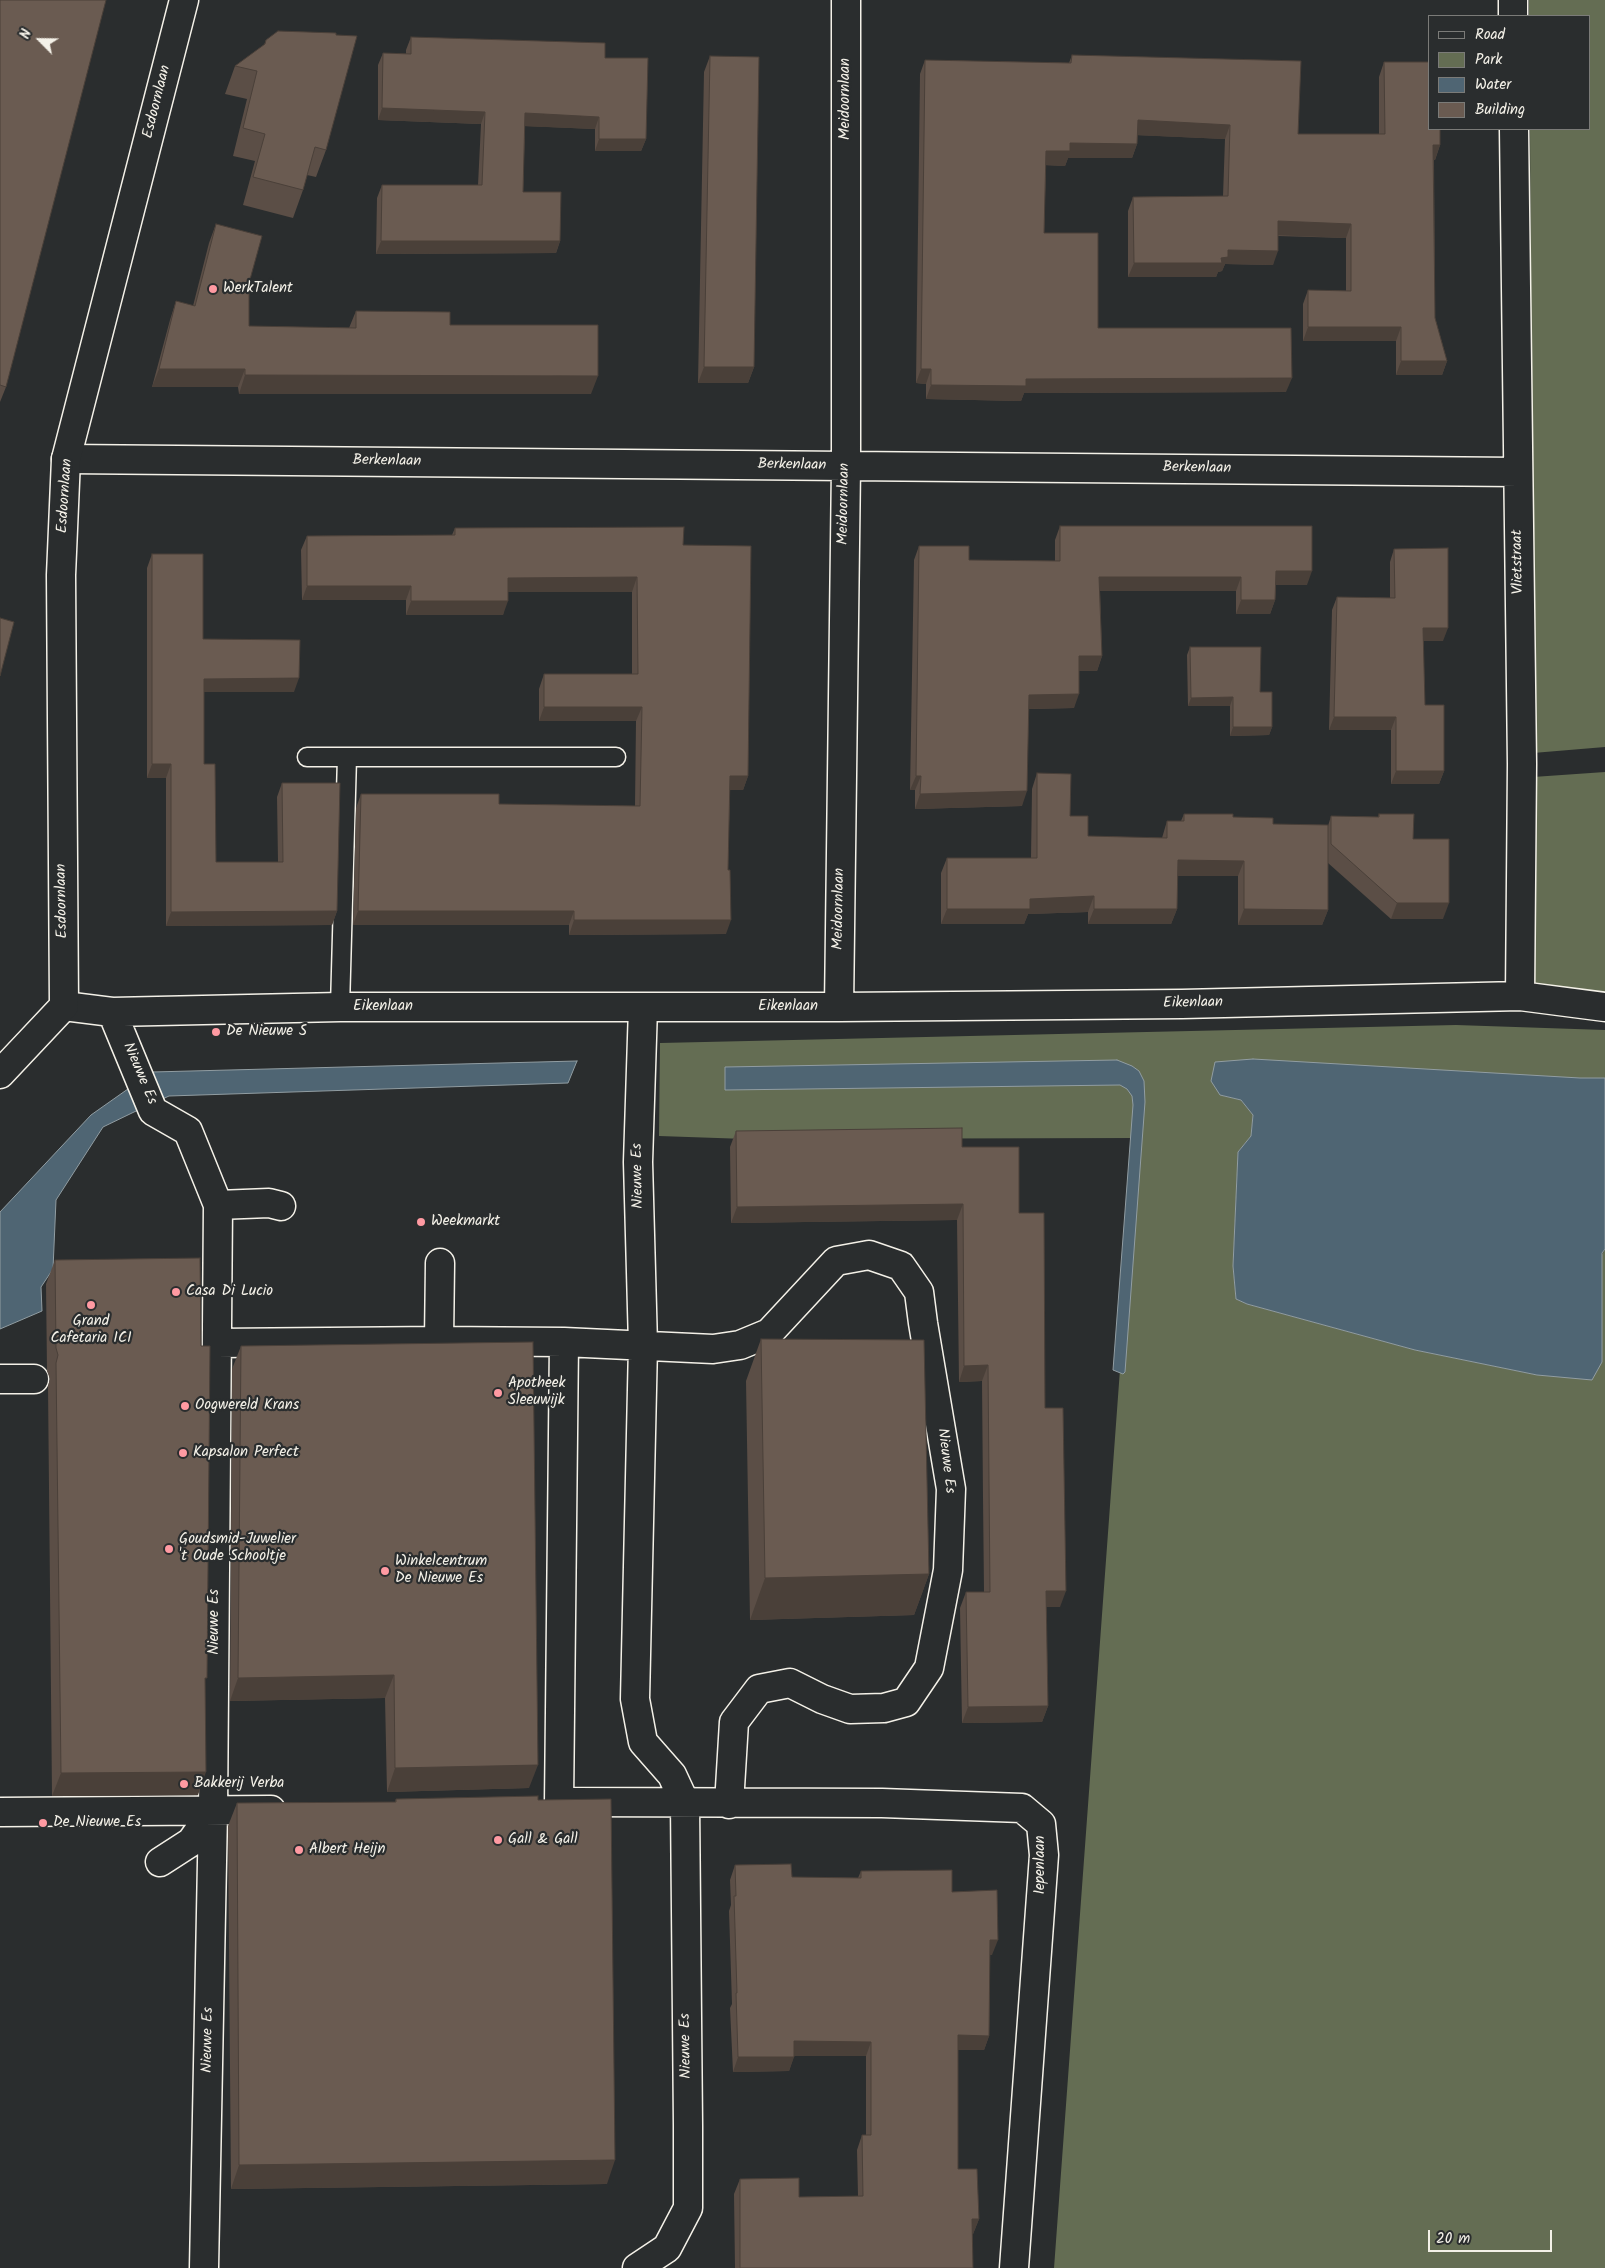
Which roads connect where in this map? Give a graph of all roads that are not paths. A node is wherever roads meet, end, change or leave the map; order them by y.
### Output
1 (184, 0) edge
2 (846, 0) edge
3 (1512, 0) edge
4 (1513, 15) edge
5 (1514, 130) edge
6 (66, 459) junction
7 (846, 466) junction
8 (1518, 472) junction
9 (307, 757) dead end
10 (347, 757) junction
11 (616, 757) dead end
12 (1520, 996) junction
13 (64, 1006) junction
14 (340, 1007) junction
15 (643, 1007) junction
16 (1605, 1007) edge
17 (839, 1008) junction
18 (112, 1012) junction
19 (0, 1074) edge
20 (218, 1205) junction
21 (281, 1206) dead end
22 (440, 1263) dead end
23 (438, 1340) junction
24 (564, 1342) junction
25 (216, 1343) junction
26 (642, 1345) junction
27 (34, 1378) dead end
28 (0, 1379) edge
29 (559, 1803) junction
30 (685, 1803) junction
31 (529, 1804) edge
32 (729, 1804) junction
33 (292, 1809) edge
34 (213, 1811) junction
35 (0, 1812) edge
36 (160, 1862) dead end
37 (204, 2268) edge
38 (637, 2268) edge
39 (1014, 2268) edge

1 - 6 street, Esdoornlaan
2 - 7 street, Meidoornlaan
3 - 4 street
5 - 8 street, Vlietstraat
6 - 7 street, Berkenlaan
6 - 13 street, Esdoornlaan
7 - 8 street, Berkenlaan
7 - 17 street, Meidoornlaan
8 - 12 street, Vlietstraat
9 - 10 lane
10 - 11 lane
10 - 14 lane
12 - 16 street, Eikenlaan
12 - 17 street, Eikenlaan
13 - 18 street, Eikenlaan
13 - 19 street
14 - 15 street, Eikenlaan
14 - 18 street, Eikenlaan
15 - 17 street, Eikenlaan
15 - 26 street, Nieuwe Es
18 - 20 street, Nieuwe Es
20 - 21 street
20 - 25 street, Nieuwe Es
22 - 23 street
23 - 24 street, Nieuwe Es
23 - 25 street, Nieuwe Es
24 - 26 street, Nieuwe Es
24 - 29 street
25 - 34 street, Nieuwe Es
26 - 30 street, Nieuwe Es
26 - 32 street, Nieuwe Es
27 - 28 street
29 - 30 street
29 - 31 street
30 - 32 street, Iepenlaan
30 - 38 street, Nieuwe Es
32 - 39 street, Iepenlaan
33 - 34 street
34 - 35 street
34 - 36 street
34 - 37 street, Nieuwe Es

